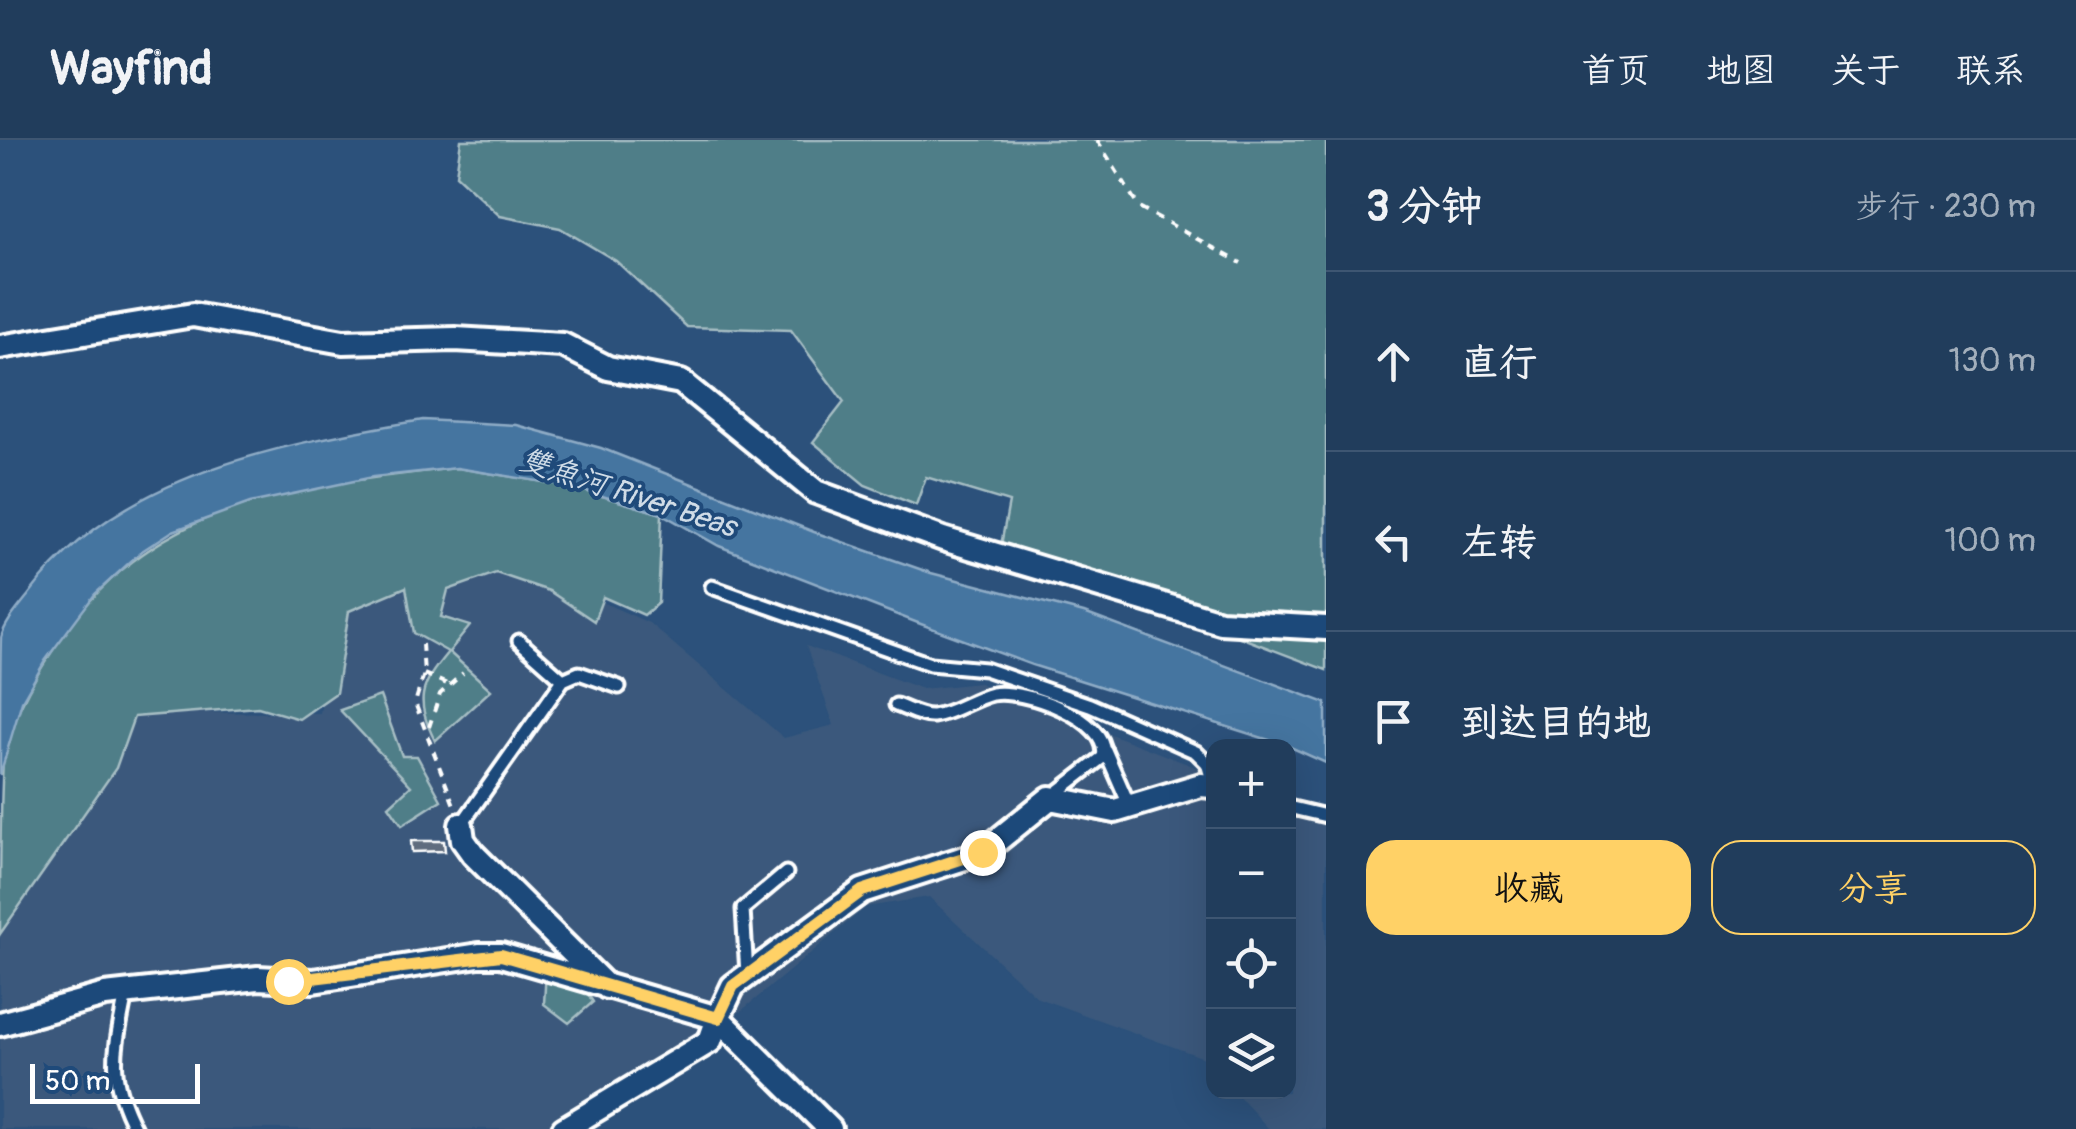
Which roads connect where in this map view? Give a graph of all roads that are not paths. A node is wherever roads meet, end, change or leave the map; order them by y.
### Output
1 (0, 347) edge
2 (712, 587) dead end
3 (1326, 628) edge
4 (519, 641) dead end
5 (563, 680) junction
6 (619, 687) dead end
7 (896, 705) dead end
8 (1105, 750) junction
9 (1206, 763) edge
10 (1206, 785) edge
11 (1050, 798) junction
12 (1130, 808) junction
13 (1296, 809) edge
14 (1326, 816) edge
15 (461, 825) joint
16 (786, 873) dead end
17 (747, 976) junction
18 (610, 990) junction
19 (126, 993) junction
20 (718, 1018) junction
21 (0, 1024) edge
22 (134, 1129) edge
23 (564, 1129) edge
24 (830, 1129) edge

1 - 3 street
2 - 9 lane
4 - 5 lane
5 - 6 lane
5 - 15 lane
7 - 8 lane
8 - 11 lane
8 - 12 lane
10 - 12 street
11 - 12 street
11 - 17 street
13 - 14 lane
15 - 18 street
16 - 17 lane
17 - 20 street
18 - 19 street
18 - 20 street
19 - 21 street
19 - 22 lane
20 - 23 street
20 - 24 street

